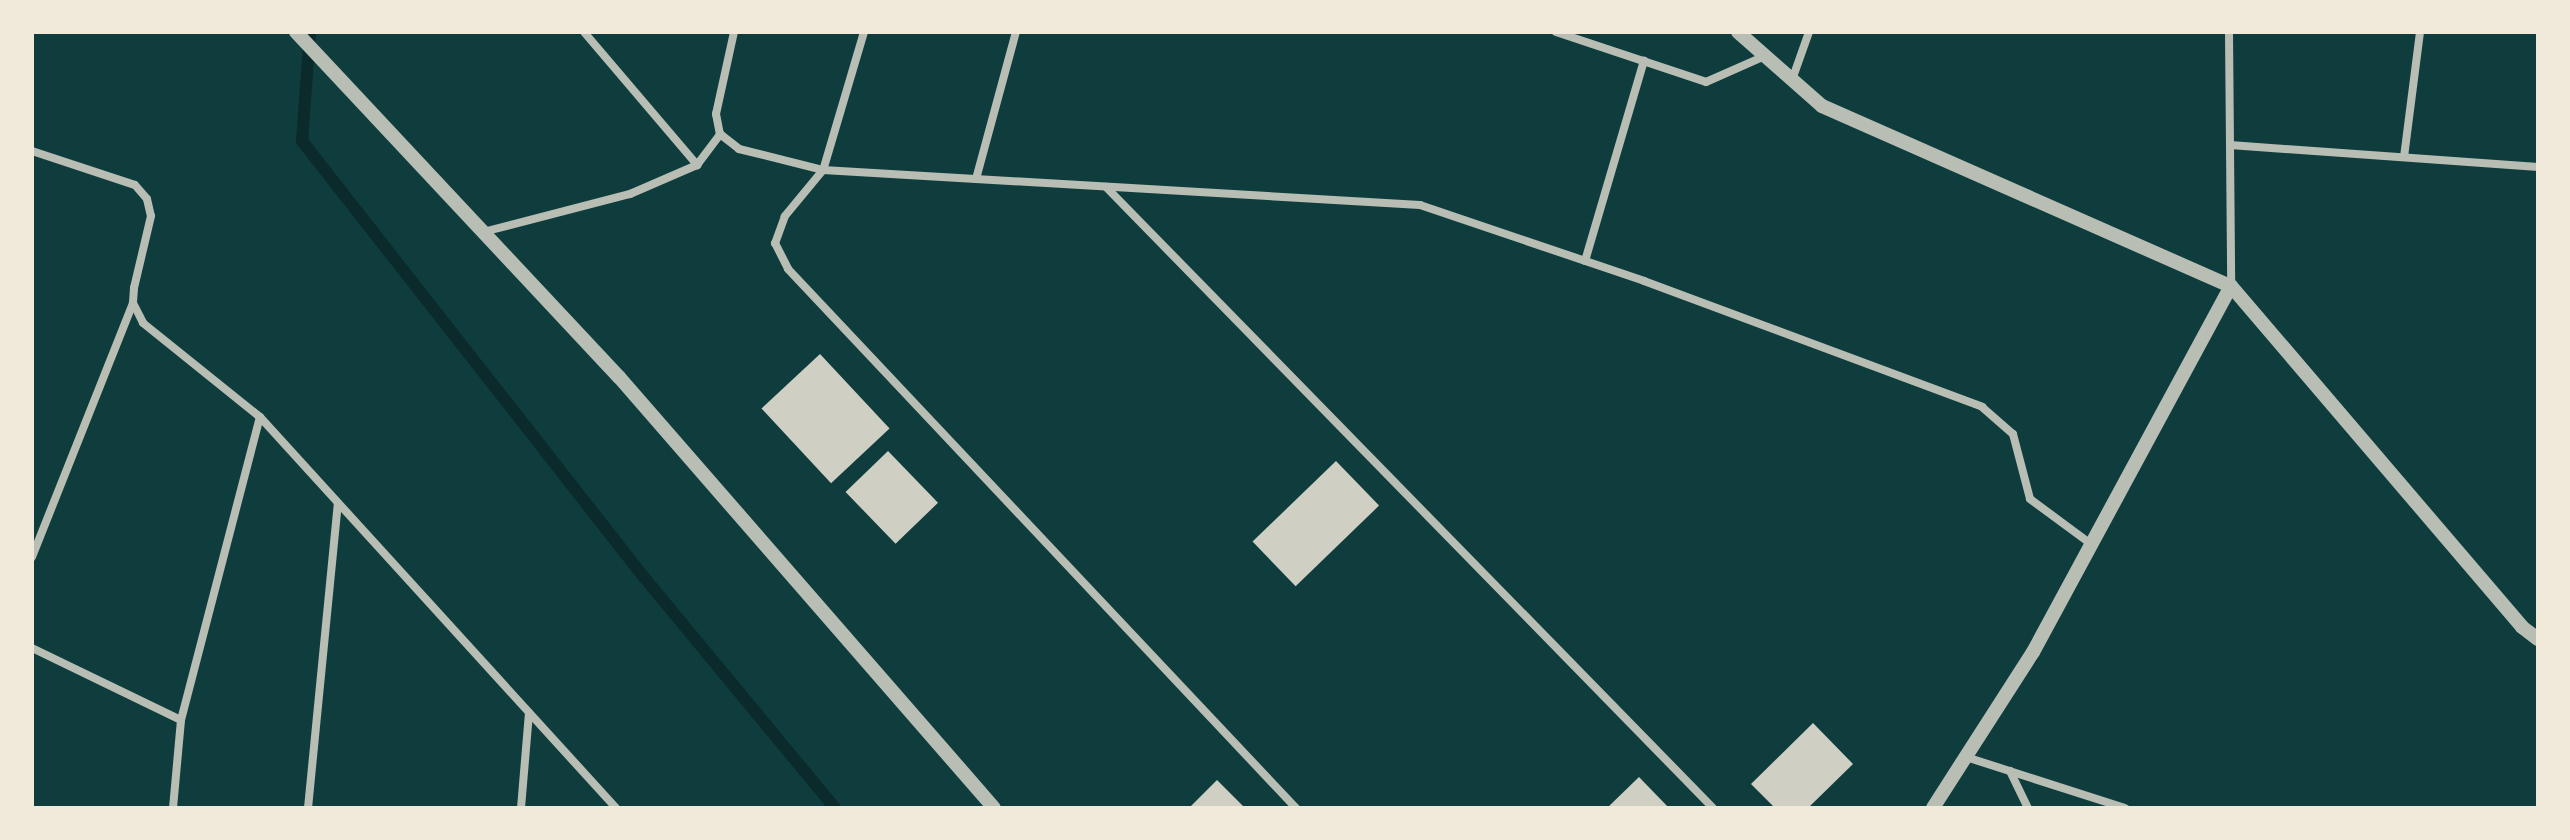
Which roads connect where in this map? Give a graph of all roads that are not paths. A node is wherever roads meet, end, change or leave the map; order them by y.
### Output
1 (296, 32) edge
2 (584, 32) edge
3 (734, 32) edge
4 (864, 32) edge
5 (1016, 32) edge
6 (1556, 32) edge
7 (1738, 32) edge
8 (1809, 32) edge
9 (2229, 32) edge
10 (2420, 32) edge
11 (1765, 56) junction
12 (1644, 60) junction
13 (1792, 80) junction
14 (720, 134) junction
15 (2230, 145) junction
16 (32, 151) edge
17 (2404, 157) junction
18 (697, 165) junction
19 (2538, 167) edge
20 (823, 170) junction
21 (976, 179) junction
22 (1105, 186) junction
23 (483, 232) junction
24 (1585, 261) junction
25 (2231, 286) junction
26 (133, 303) junction
27 (260, 417) junction
28 (338, 503) junction
29 (2091, 544) junction
30 (32, 557) edge
31 (2538, 639) edge
32 (32, 648) edge
33 (529, 713) junction
34 (181, 720) junction
35 (1966, 757) junction
36 (2010, 771) junction
37 (173, 808) edge
38 (308, 808) edge
39 (521, 808) edge
40 (616, 808) edge
41 (994, 808) edge
42 (1296, 808) edge
43 (1713, 808) edge
44 (1933, 808) edge
45 (2028, 808) edge
46 (2125, 808) edge

1 - 23 street
2 - 18 street
3 - 14 street
4 - 20 street
5 - 21 street
6 - 12 street
7 - 11 street
8 - 13 street
9 - 15 street
10 - 17 street
11 - 12 street
11 - 13 street
12 - 24 street
13 - 25 street
14 - 18 street
14 - 20 street
15 - 17 street
15 - 25 street
16 - 26 street
17 - 19 street
18 - 23 street
20 - 21 street
20 - 42 street
21 - 22 street
22 - 24 street
22 - 43 street
23 - 41 street
24 - 29 street
25 - 29 street
25 - 31 street
26 - 27 street
26 - 30 street
27 - 28 street
27 - 34 street
28 - 33 street
28 - 38 street
29 - 35 street
32 - 34 street
33 - 39 street
33 - 40 street
34 - 37 street
35 - 36 street
35 - 44 street
36 - 45 street
36 - 46 street

